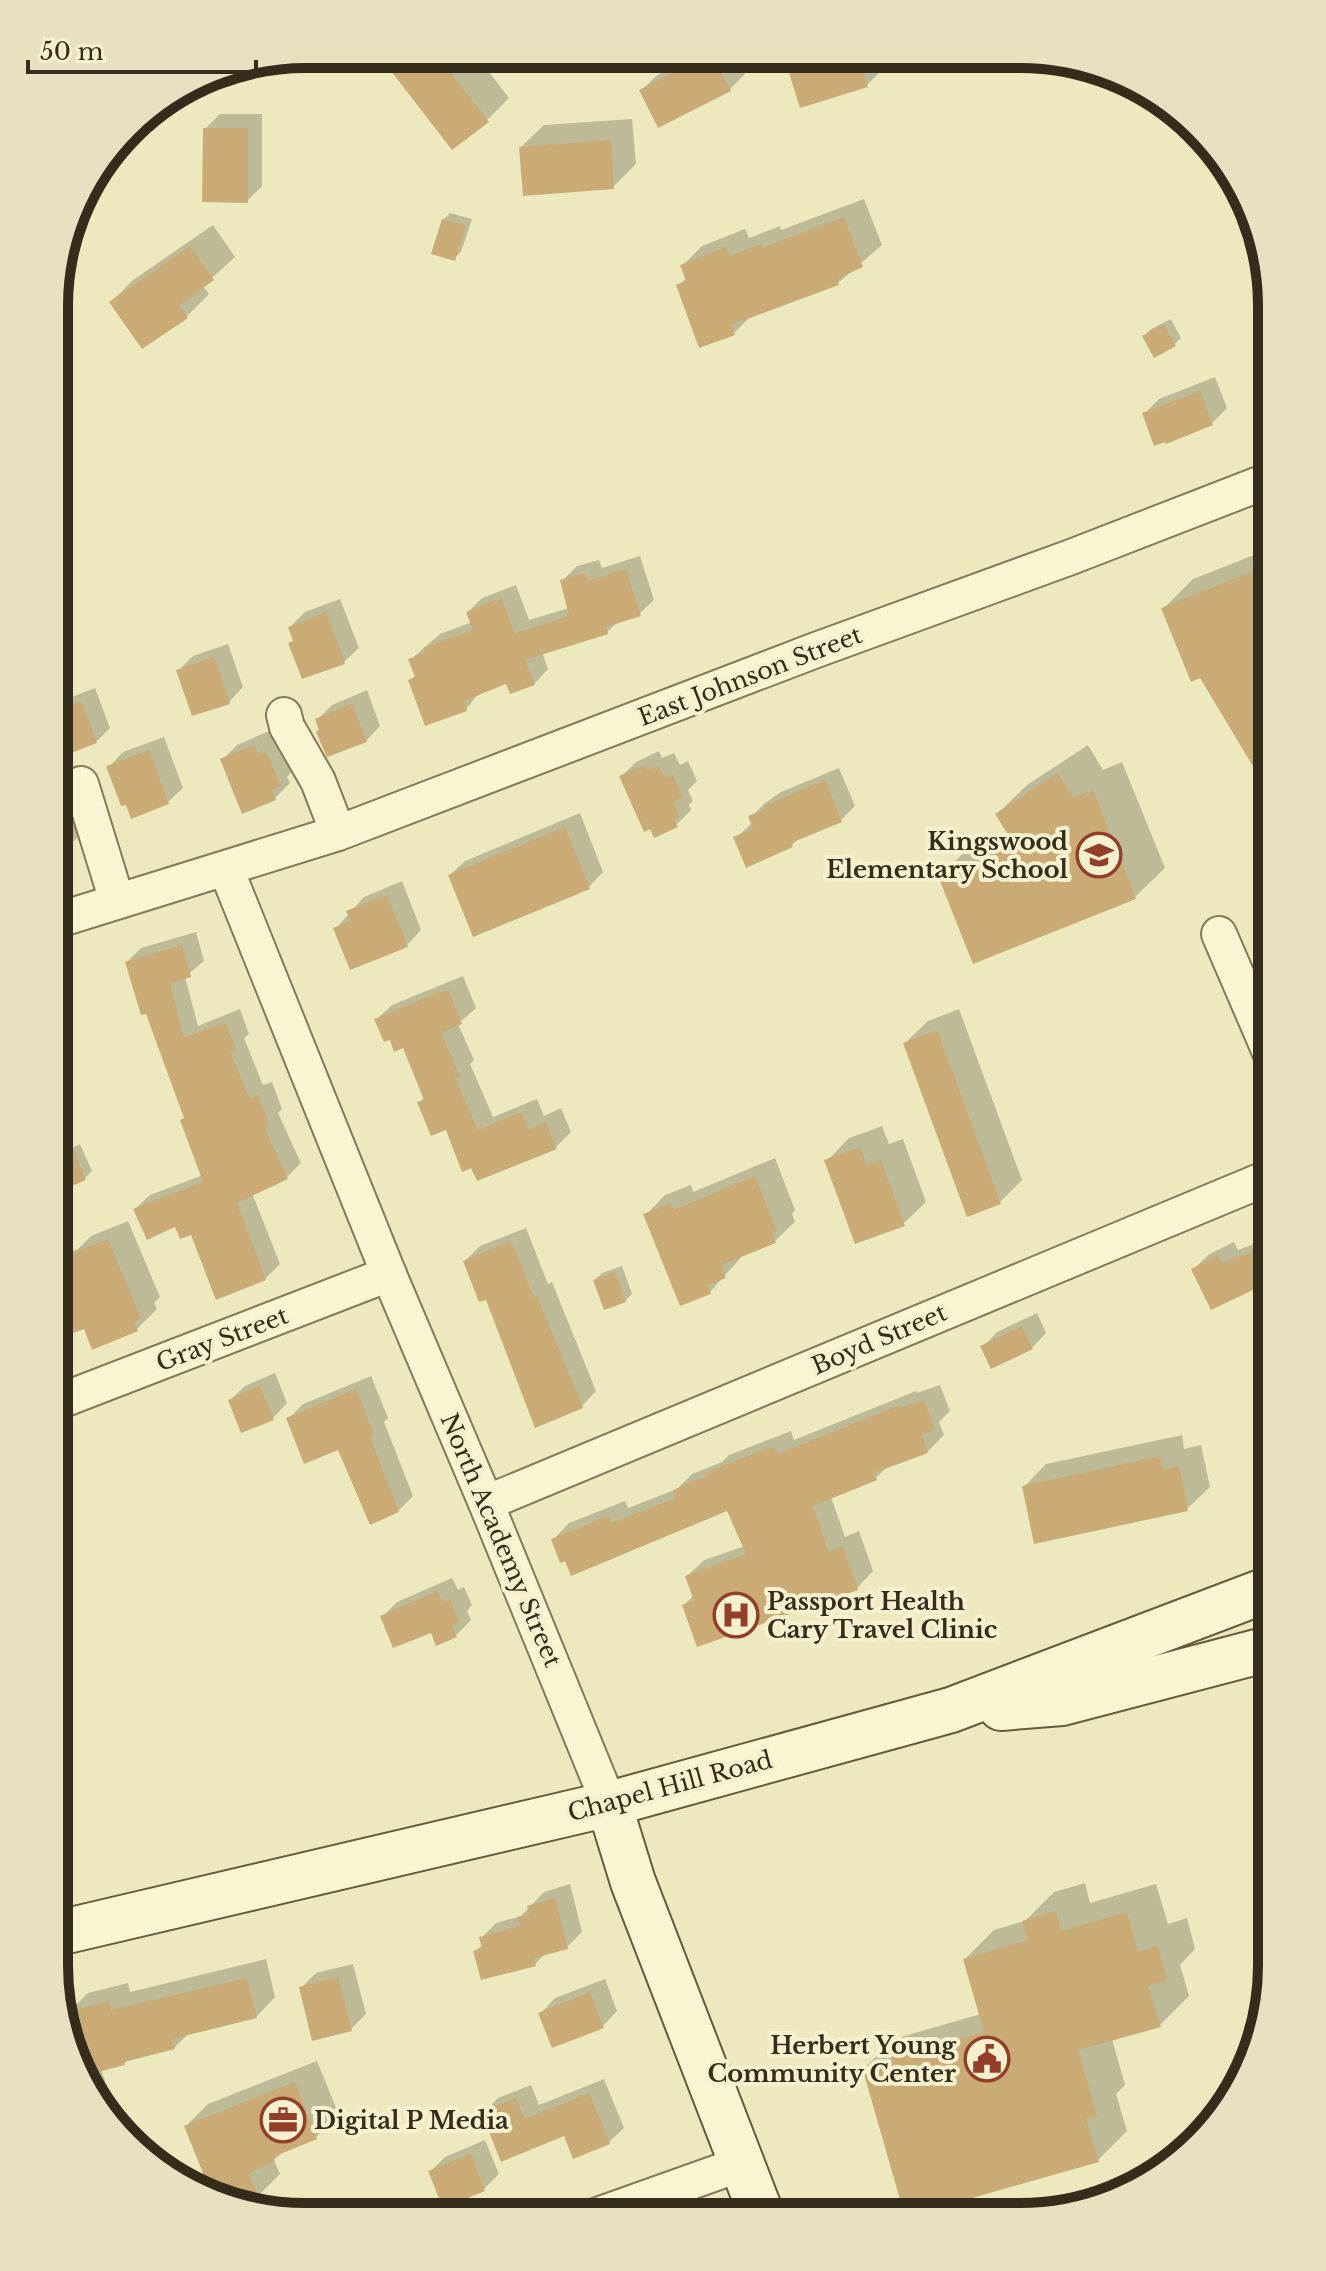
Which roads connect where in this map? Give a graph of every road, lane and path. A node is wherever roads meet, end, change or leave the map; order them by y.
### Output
1 (1258, 484) edge
2 (284, 715) dead end
3 (81, 784) dead end
4 (338, 833) junction
5 (226, 869) junction
6 (117, 901) junction
7 (68, 917) edge
8 (1219, 934) dead end
9 (1258, 1024) edge
10 (1257, 1182) edge
11 (389, 1274) junction
12 (68, 1398) edge
13 (486, 1503) junction
14 (1257, 1594) edge
15 (1257, 1652) edge
16 (951, 1710) junction
17 (609, 1804) junction
18 (68, 1931) edge
19 (741, 2164) junction
20 (632, 2203) edge
21 (757, 2203) edge

1 - 4 street, East Johnson Street
2 - 4 street
3 - 6 street
4 - 5 street, East Johnson Street
5 - 6 street, East Johnson Street
5 - 11 street, North Academy Street
6 - 7 street, East Johnson Street
8 - 9 street
10 - 13 street, Boyd Street
11 - 12 street, Gray Street
11 - 13 street, North Academy Street
13 - 17 street, North Academy Street
14 - 16 main road, Chapel Hill Road
15 - 16 main road
16 - 17 main road, Chapel Hill Road
17 - 18 main road, Chapel Hill Road
17 - 19 main road, North Academy Street
19 - 20 street
19 - 21 main road, North Academy Street

